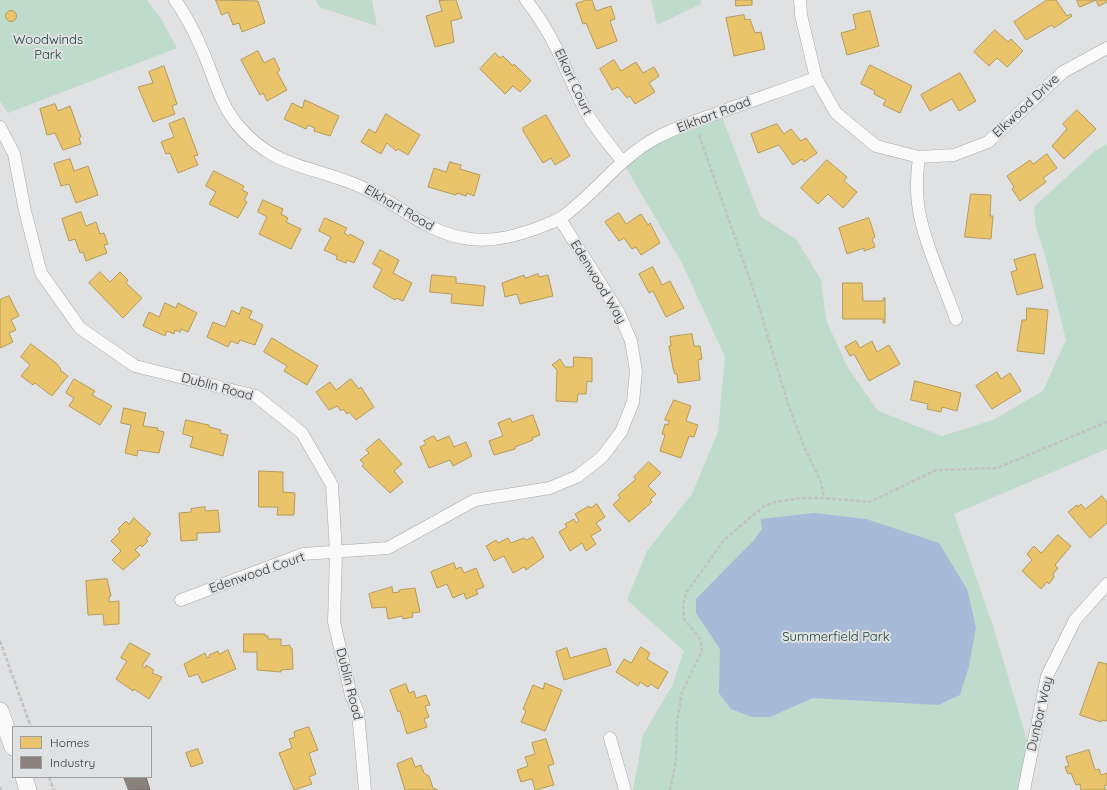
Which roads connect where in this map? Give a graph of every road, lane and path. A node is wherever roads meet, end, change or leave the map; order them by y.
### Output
1 (175, 0) edge
2 (526, 0) edge
3 (800, 0) edge
4 (1107, 48) edge
5 (816, 78) junction
6 (0, 127) edge
7 (699, 135) dead end
8 (919, 157) junction
9 (622, 161) junction
10 (560, 219) junction
11 (956, 318) dead end
12 (1107, 422) edge
13 (824, 498) junction
14 (336, 553) junction
15 (1107, 584) edge
16 (181, 600) dead end
17 (0, 641) edge
18 (0, 711) edge
19 (31, 726) edge
20 (610, 738) dead end
21 (12, 744) edge
22 (24, 778) edge
23 (49, 778) edge
24 (0, 787) edge
25 (1, 790) edge
26 (28, 790) edge
27 (54, 790) edge
28 (364, 790) edge
29 (625, 790) edge
30 (670, 790) edge
31 (1024, 790) edge

1 - 10 street, Elkhart Road
2 - 9 street, Elkart Court
3 - 5 street, Elkwood Drive
4 - 8 street, Elkwood Drive
5 - 8 street, Elkwood Drive
5 - 9 street, Elkhart Road
6 - 14 street, Dublin Road
7 - 13 path
8 - 11 street
9 - 10 street, Elkhart Road
10 - 14 street, Edenwood Way
12 - 13 path
13 - 30 path
14 - 16 street, Edenwood Court
14 - 28 street, Dublin Road
15 - 31 street, Dunbar Way
17 - 19 path
18 - 21 street
20 - 29 street
22 - 26 street
23 - 27 path
24 - 25 path

